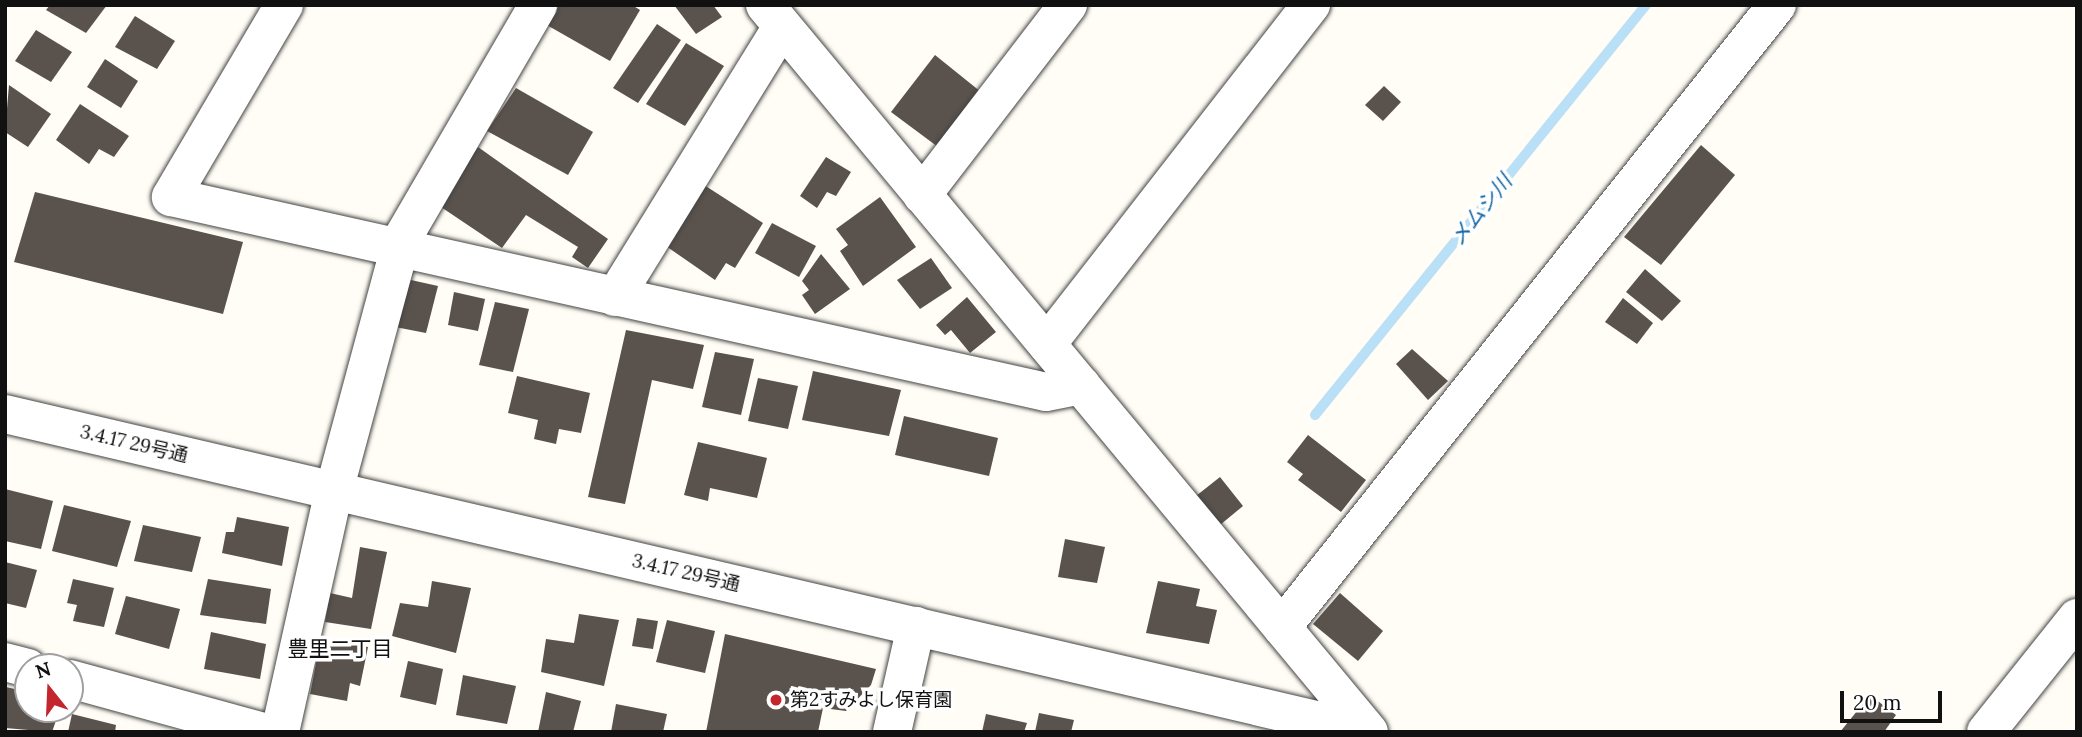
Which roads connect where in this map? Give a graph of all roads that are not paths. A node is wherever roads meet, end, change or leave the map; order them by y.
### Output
1 (284, 5) edge
2 (538, 5) edge
3 (1068, 5) edge
4 (1311, 5) edge
5 (1777, 5) edge
6 (773, 16) edge
7 (922, 195) junction
8 (399, 249) junction
9 (615, 297) junction
10 (1047, 344) junction
11 (1081, 385) junction
12 (5, 414) edge
13 (334, 491) junction
14 (2077, 618) edge
15 (916, 626) junction
16 (1282, 627) junction
17 (84, 683) edge
18 (264, 732) edge
19 (280, 732) edge
20 (892, 732) edge
21 (1368, 732) edge
22 (1986, 732) edge

1 - 8 street
2 - 8 street
3 - 7 street
4 - 10 street
5 - 16 street
6 - 7 street
6 - 9 street
7 - 10 street
8 - 9 street
8 - 13 street
9 - 11 street
10 - 11 street
11 - 16 street
12 - 13 street, 3.4.17 29号通
13 - 15 street, 3.4.17 29号通
13 - 19 street
14 - 22 street
15 - 20 street
15 - 21 street, 3.4.17 29号通
16 - 21 street
17 - 18 street

